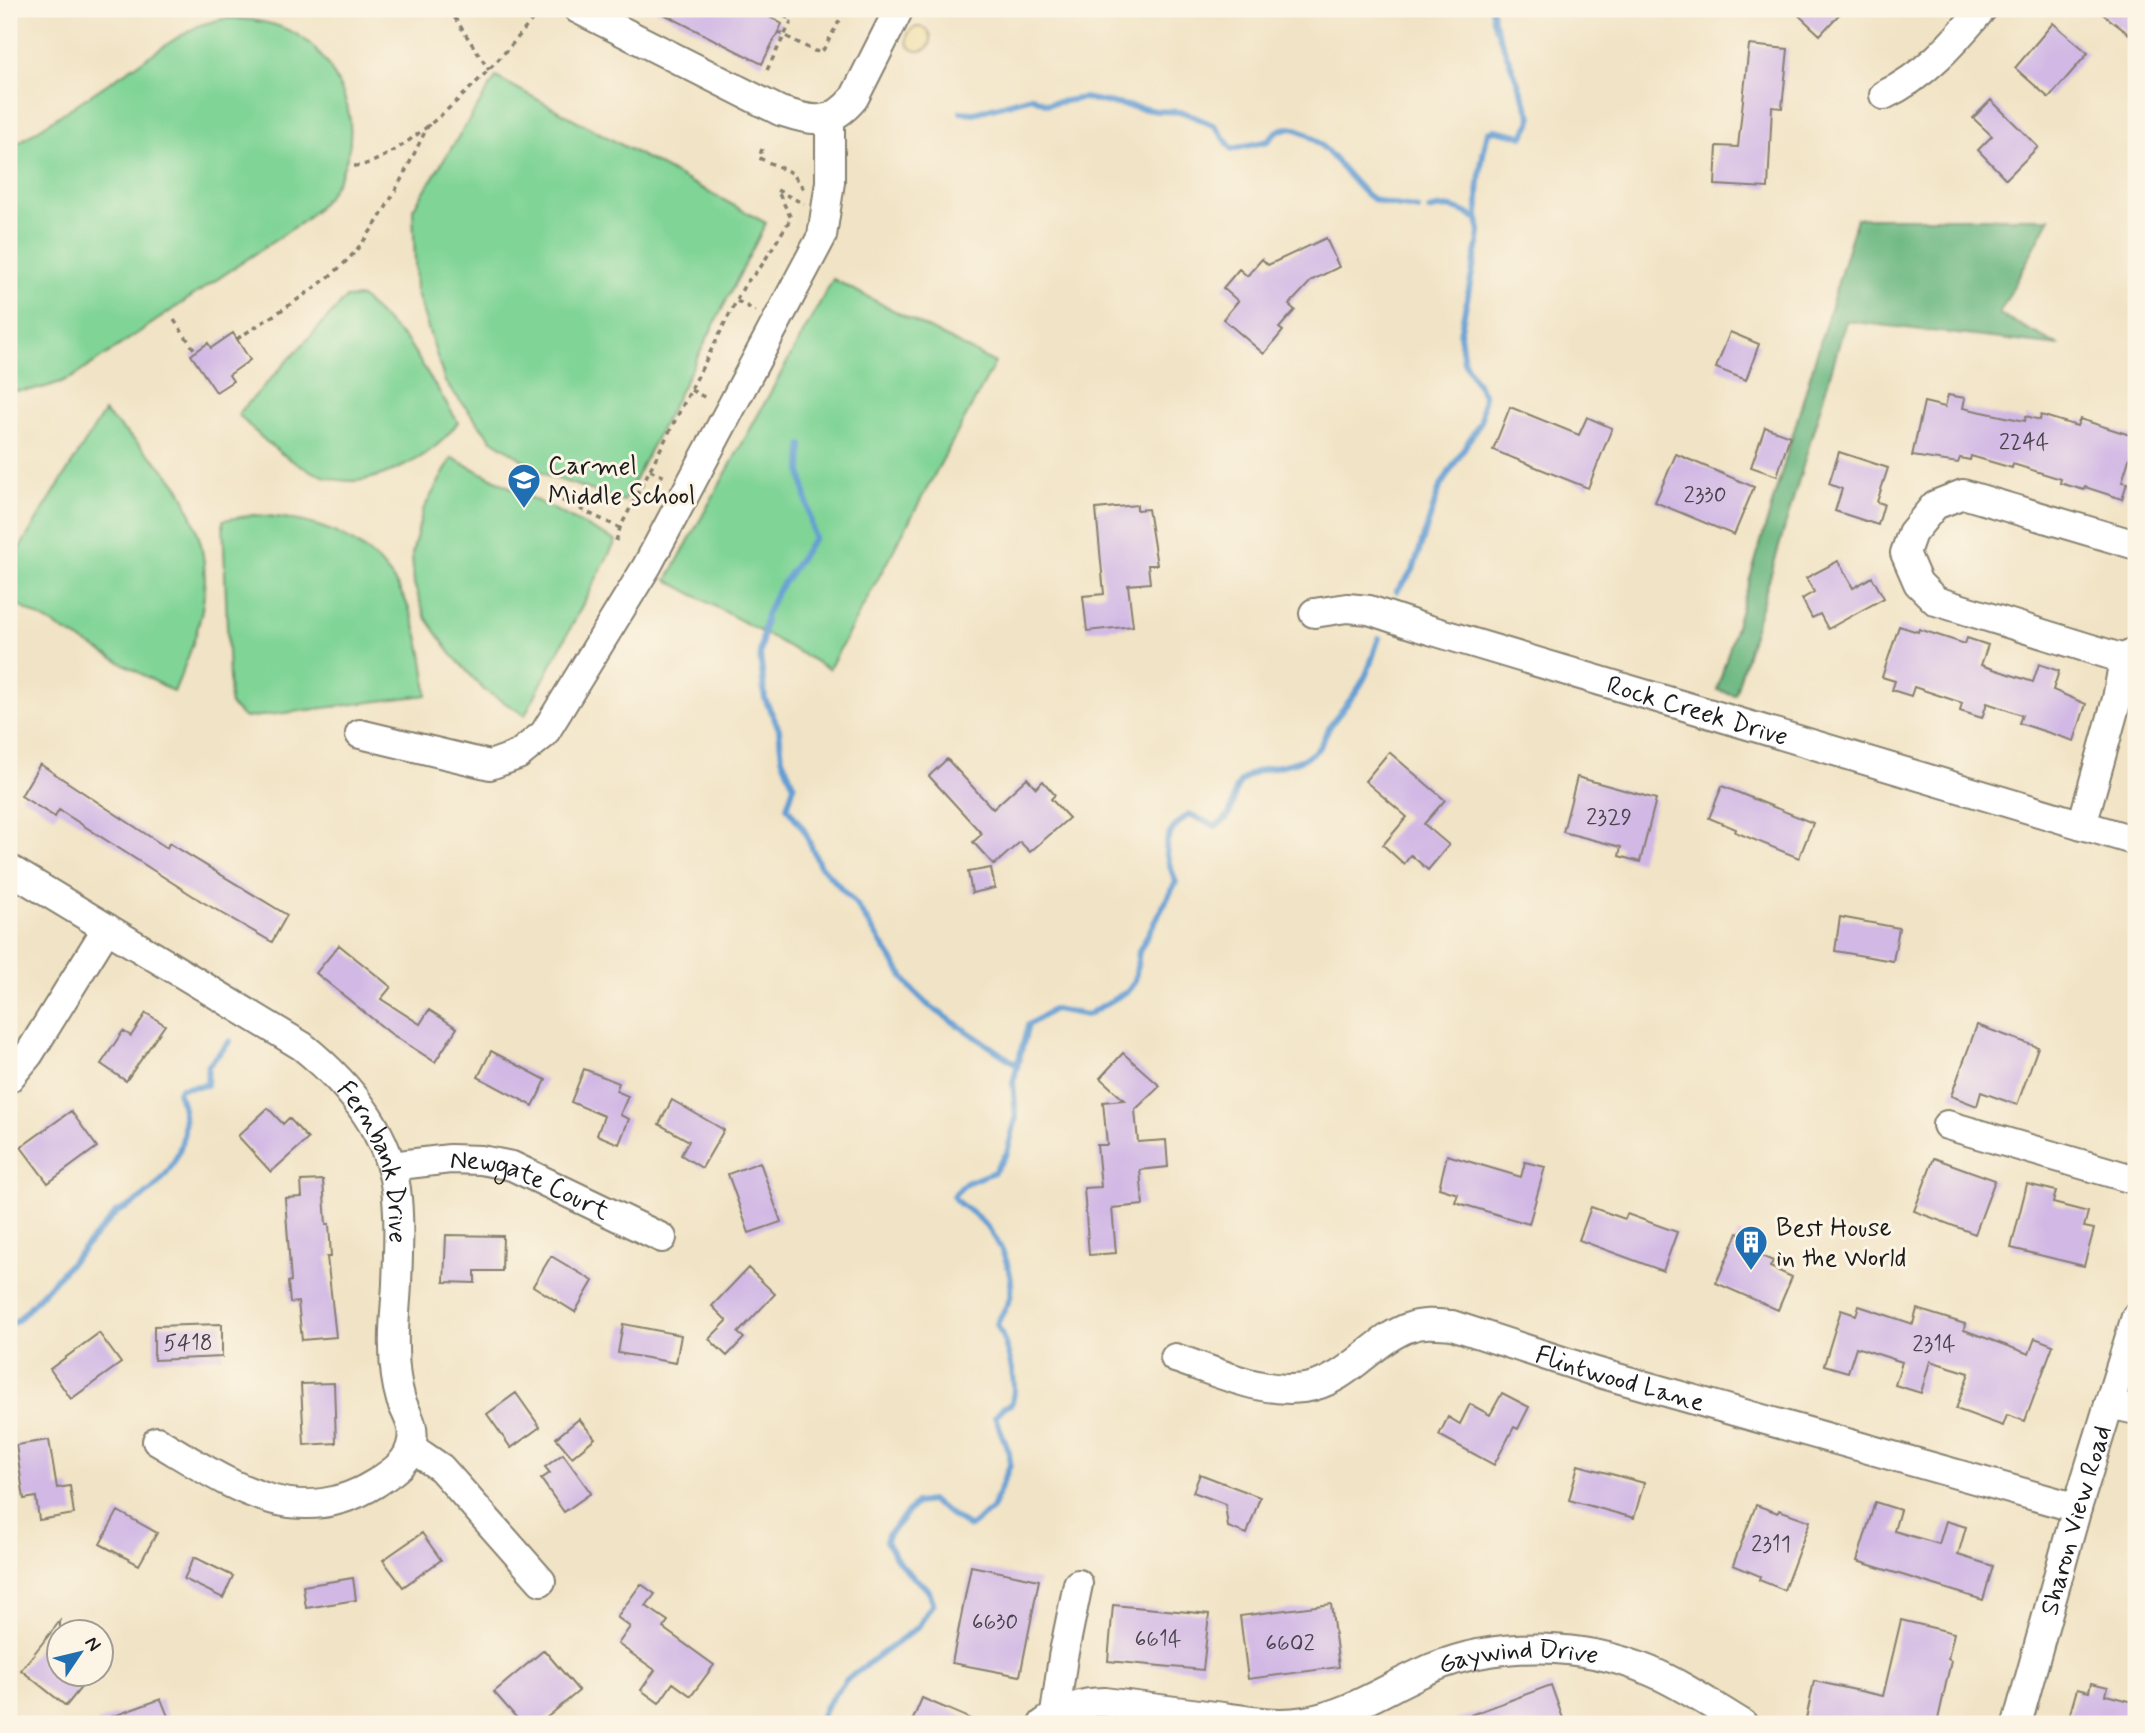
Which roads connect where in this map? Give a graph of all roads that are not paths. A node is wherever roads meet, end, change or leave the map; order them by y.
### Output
1 (578, 9) edge
2 (899, 9) edge
3 (1982, 9) edge
4 (1884, 96) dead end
5 (830, 118) junction
6 (2136, 545) edge
7 (1314, 613) dead end
8 (2130, 655) edge
9 (360, 734) dead end
10 (2082, 825) junction
11 (2136, 841) edge
12 (9, 869) edge
13 (107, 928) junction
14 (9, 1078) edge
15 (1947, 1125) dead end
16 (391, 1166) junction
17 (2136, 1180) edge
18 (662, 1238) dead end
19 (2136, 1317) edge
20 (1175, 1358) dead end
21 (2109, 1404) junction
22 (2136, 1410) edge
23 (157, 1441) dead end
24 (410, 1450) junction
25 (2077, 1508) junction
26 (541, 1581) dead end
27 (1078, 1584) dead end
28 (1049, 1719) edge
29 (1289, 1723) edge
30 (1743, 1724) edge
31 (2017, 1724) edge

1 - 5 street
2 - 5 street
3 - 4 street
5 - 9 street
6 - 8 street
7 - 10 street, Rock Creek Drive
8 - 10 street
10 - 11 street, Rock Creek Drive
12 - 13 street, Fernbank Drive
13 - 14 street
13 - 16 street, Fernbank Drive
15 - 17 street
16 - 18 street, Newgate Court
16 - 24 street, Fernbank Drive
19 - 21 street, Sharon View Road
20 - 25 street, Flintwood Lane
21 - 22 street
21 - 25 street, Sharon View Road
23 - 24 street
24 - 26 street
25 - 31 street, Sharon View Road
27 - 28 street
28 - 29 street, Gaywind Drive
29 - 30 street, Gaywind Drive

